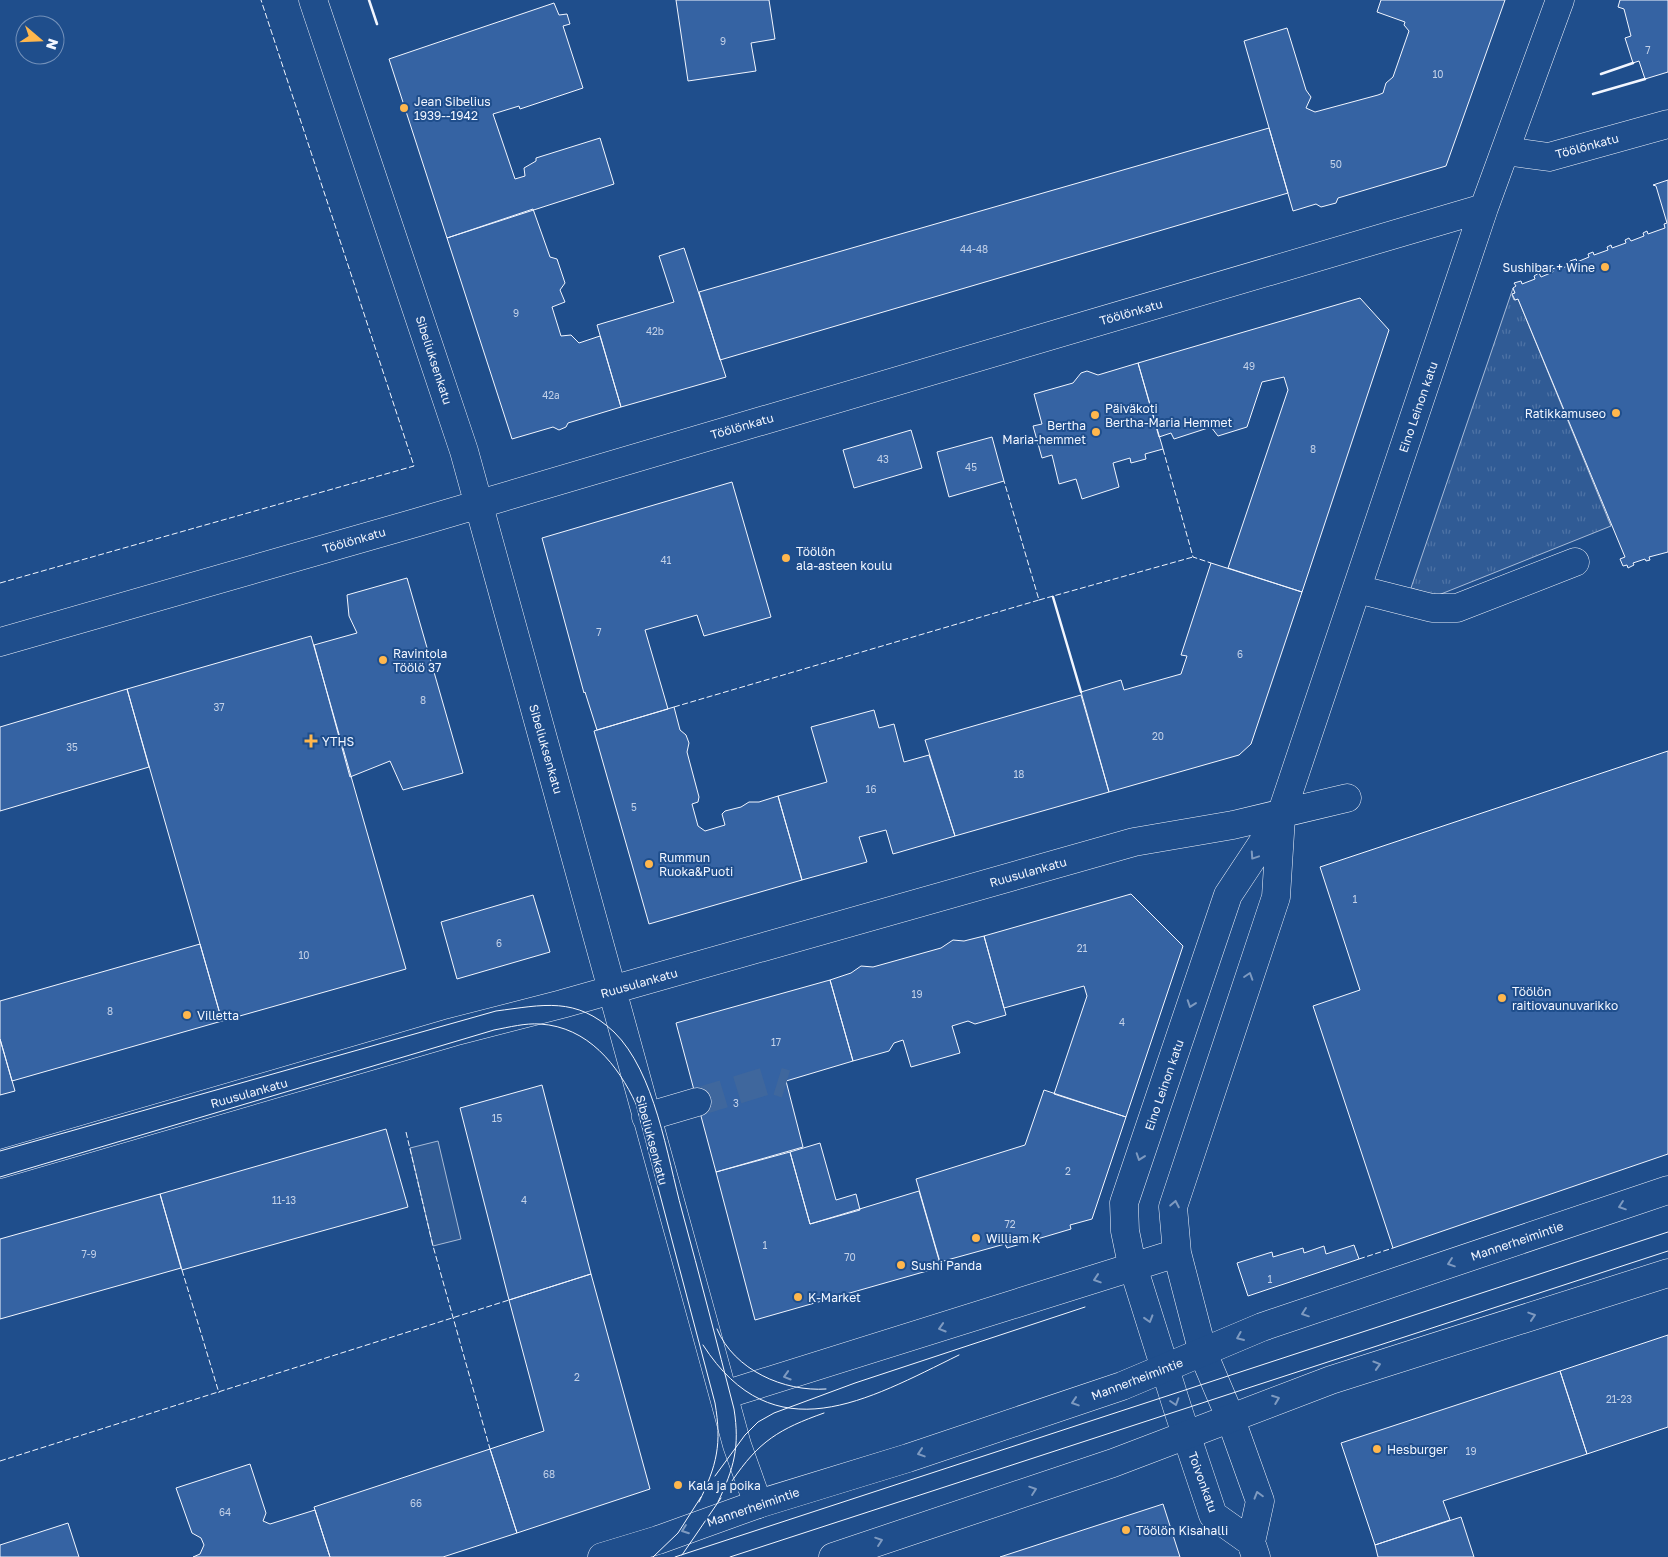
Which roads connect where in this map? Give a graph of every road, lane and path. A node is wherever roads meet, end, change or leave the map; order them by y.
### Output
1 (313, 0) edge
2 (1560, 0) edge
3 (1668, 124) edge
4 (1505, 151) junction
5 (1484, 208) junction
6 (477, 504) junction
7 (1575, 562) dead end
8 (1356, 589) junction
9 (0, 642) edge
10 (1347, 798) dead end
11 (1281, 815) junction
12 (612, 990) junction
13 (697, 1102) tunnel mouth
14 (646, 1117) junction
15 (0, 1164) edge
16 (1668, 1190) edge
17 (1177, 1253) junction
18 (1133, 1267) junction
19 (1668, 1273) edge
20 (1203, 1353) junction
21 (1164, 1370) junction
22 (724, 1396) junction
23 (1230, 1417) junction
24 (1186, 1434) junction
25 (758, 1504) junction
26 (1254, 1549) edge
27 (602, 1557) edge
28 (833, 1557) edge

1 - 6 street, Sibeliuksenkatu
2 - 4 street, Eino Leinon katu
3 - 4 street, Töölönkatu
4 - 5 street, Eino Leinon katu
5 - 6 street, Töölönkatu
5 - 8 street, Eino Leinon katu
6 - 9 street, Töölönkatu
6 - 12 street, Sibeliuksenkatu
7 - 8 street
8 - 11 street, Eino Leinon katu
10 - 11 street, Ruusulankatu
11 - 12 street, Ruusulankatu
17 -> 11 street, Eino Leinon katu
11 -> 18 street, Eino Leinon katu
12 - 14 street, Sibeliuksenkatu
12 - 15 street, Ruusulankatu
13 - 14 street
14 - 22 street, Sibeliuksenkatu
16 -> 20 street, Mannerheimintie
17 - 18 street
17 - 20 street, Eino Leinon katu
18 -> 21 street, Eino Leinon katu
18 -> 22 street
23 -> 19 street
20 - 21 street, Mannerheimintie
20 - 23 street, Eino Leinon katu
21 -> 24 street, Toivonkatu
21 -> 25 street, Mannerheimintie
22 - 25 street, Sibeliuksenkatu
23 - 24 street
26 -> 23 street, Toivonkatu
24 - 26 street, Toivonkatu
28 -> 24 street
25 -> 27 street, Mannerheimintie

